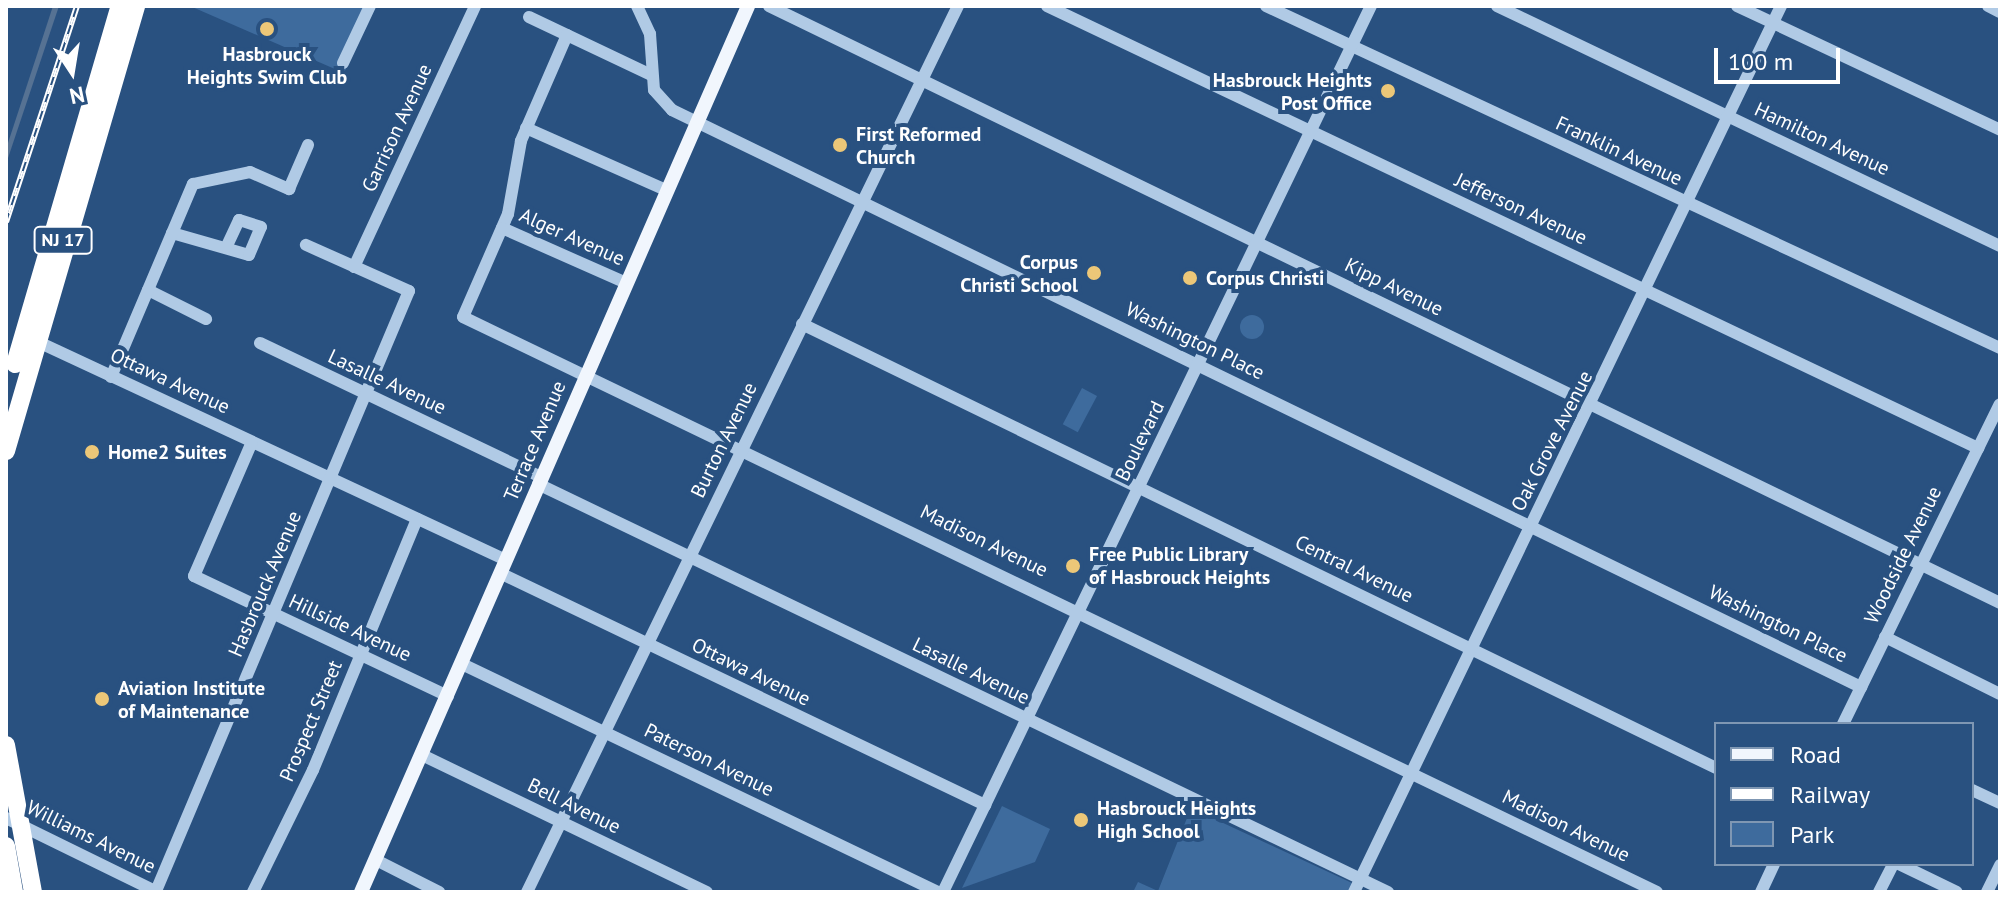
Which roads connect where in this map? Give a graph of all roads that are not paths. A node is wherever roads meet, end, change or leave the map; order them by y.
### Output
1 (120, 6) edge
2 (136, 6) edge
3 (370, 6) edge
4 (475, 6) edge
5 (637, 6) edge
6 (748, 6) edge
7 (769, 6) edge
8 (958, 6) edge
9 (1047, 6) edge
10 (1266, 6) edge
11 (1371, 6) edge
12 (1497, 6) edge
13 (1737, 6) edge
14 (1781, 6) edge
15 (1988, 6) edge
16 (2000, 12) edge
17 (529, 17) dead end
18 (1773, 23) junction
19 (567, 35) junction
20 (1351, 47) junction
21 (343, 63) dead end
22 (651, 75) junction
23 (916, 77) junction
24 (1729, 117) junction
25 (697, 122) junction
26 (526, 128) junction
27 (2000, 130) edge
28 (1311, 131) junction
29 (308, 145) dead end
30 (666, 190) junction
31 (862, 202) junction
32 (1687, 204) junction
33 (502, 228) junction
34 (172, 233) junction
35 (1258, 243) junction
36 (306, 245) dead end
37 (227, 246) dead end
38 (2000, 246) edge
39 (354, 267) junction
40 (626, 283) junction
41 (148, 290) junction
42 (1648, 291) junction
43 (206, 319) dead end
44 (802, 324) junction
45 (34, 340) junction
46 (260, 343) dead end
47 (2000, 348) edge
48 (1198, 365) junction
49 (587, 371) junction
50 (111, 377) junction
51 (365, 394) junction
52 (6, 399) edge
53 (2000, 404) edge
54 (1594, 405) junction
55 (252, 442) junction
56 (743, 447) junction
57 (1978, 448) junction
58 (6, 451) edge
59 (331, 477) junction
60 (539, 481) junction
61 (1139, 488) junction
62 (417, 519) junction
63 (1532, 527) junction
64 (690, 557) junction
65 (1919, 565) junction
66 (503, 566) junction
67 (2000, 603) edge
68 (1080, 610) junction
69 (275, 614) junction
70 (1885, 637) junction
71 (648, 644) junction
72 (1472, 649) junction
73 (361, 655) junction
74 (462, 664) junction
75 (1861, 687) junction
76 (2000, 694) edge
77 (448, 696) junction
78 (1026, 719) junction
79 (1844, 722) edge
80 (605, 732) junction
81 (6, 745) edge
82 (424, 756) junction
83 (1714, 767) edge
84 (1412, 773) junction
85 (1974, 791) edge
86 (2000, 803) edge
87 (985, 805) junction
88 (14, 821) edge
89 (561, 822) junction
90 (6, 846) edge
91 (376, 860) junction
92 (2000, 865) edge
93 (1773, 866) edge
94 (1892, 866) edge
95 (1903, 866) edge
96 (1360, 879) junction
97 (142, 888) edge
98 (14, 892) edge
99 (33, 892) edge
100 (157, 892) edge
101 (253, 892) edge
102 (361, 892) edge
103 (439, 892) edge
104 (527, 892) edge
105 (707, 892) edge
106 (940, 892) edge
107 (1354, 892) edge
108 (1388, 892) edge
109 (1657, 892) edge
110 (1761, 892) edge
111 (1879, 892) edge
112 (1957, 892) edge
113 (1987, 892) edge

1 - 52 highway, NJ 17
2 - 45 highway, NJ 17
3 - 21 street
4 - 39 street, Garrison Avenue
5 - 22 street
6 - 25 main road, Terrace Avenue
7 - 23 street, Kipp Avenue
8 - 23 street, Burton Avenue
9 - 28 street, Jefferson Avenue
10 - 20 street, Franklin Avenue
11 - 20 street, Boulevard
12 - 24 street, Hamilton Avenue
13 - 18 street
14 - 18 street, Oak Grove Avenue
15 - 16 street
17 - 19 street
18 - 24 street, Oak Grove Avenue
18 - 27 street
19 - 22 street
19 - 26 street
20 - 28 street, Boulevard
20 - 32 street, Franklin Avenue
22 - 25 street, Washington Place
23 - 31 street, Burton Avenue
23 - 35 street, Kipp Avenue
24 - 32 street, Oak Grove Avenue
24 - 38 street, Hamilton Avenue
25 - 30 main road, Terrace Avenue
25 - 31 street, Washington Place
26 - 30 street
26 - 33 street
28 - 35 street, Boulevard
28 - 42 street, Jefferson Avenue
29 - 34 street
30 - 40 main road, Terrace Avenue
31 - 44 street, Burton Avenue
31 - 48 street, Washington Place
32 - 42 street, Oak Grove Avenue
32 - 47 street, Franklin Avenue
33 - 40 street, Alger Avenue
33 - 49 street, Madison Avenue
34 - 37 street
34 - 41 street
35 - 48 street, Boulevard
35 - 54 street, Kipp Avenue
36 - 39 street
39 - 51 street, Hasbrouck Avenue
40 - 49 main road, Terrace Avenue
41 - 43 street
41 - 50 street
42 - 54 street, Oak Grove Avenue
42 - 57 street, Jefferson Avenue
44 - 56 street, Burton Avenue
44 - 61 street, Central Avenue
45 - 50 street, Ottawa Avenue
45 - 58 highway, NJ 17
46 - 51 street, Lasalle Avenue
48 - 61 street, Boulevard
48 - 63 street, Washington Place
49 - 56 street, Madison Avenue
49 - 60 main road, Terrace Avenue
50 - 55 street, Ottawa Avenue
51 - 59 street, Hasbrouck Avenue
51 - 60 street, Lasalle Avenue
53 - 57 street, Woodside Avenue
54 - 63 street, Oak Grove Avenue
54 - 65 street, Kipp Avenue
55 - 59 street, Ottawa Avenue
55 - 69 street, Hillside Avenue
56 - 64 street, Burton Avenue
56 - 68 street, Madison Avenue
57 - 65 street, Woodside Avenue
59 - 62 street, Ottawa Avenue
59 - 69 street, Hasbrouck Avenue
60 - 64 street, Lasalle Avenue
60 - 66 main road, Terrace Avenue
61 - 68 street, Boulevard
61 - 72 street, Central Avenue
62 - 66 street, Ottawa Avenue
62 - 73 street, Prospect Street
63 - 72 street, Oak Grove Avenue
63 - 75 street, Washington Place
64 - 71 street, Burton Avenue
64 - 78 street, Lasalle Avenue
65 - 67 street, Kipp Avenue
65 - 70 street, Woodside Avenue
66 - 71 street, Ottawa Avenue
66 - 74 main road, Terrace Avenue
68 - 78 street, Boulevard
68 - 84 street, Madison Avenue
69 - 73 street, Hillside Avenue
69 - 100 street, Hasbrouck Avenue
70 - 75 street, Woodside Avenue
70 - 76 street
71 - 80 street, Burton Avenue
71 - 87 street, Ottawa Avenue
72 - 83 street, Central Avenue
72 - 84 street, Oak Grove Avenue
73 - 77 street, Hillside Avenue
73 - 101 street, Prospect Street
74 - 77 main road, Terrace Avenue
74 - 80 street, Paterson Avenue
75 - 79 street, Woodside Avenue
77 - 82 main road, Terrace Avenue
78 - 87 street, Boulevard
78 - 96 street, Lasalle Avenue
80 - 89 street, Burton Avenue
80 - 106 street, Paterson Avenue
81 - 88 highway
82 - 89 street, Bell Avenue
82 - 91 main road, Terrace Avenue
84 - 96 street, Oak Grove Avenue
84 - 109 street, Madison Avenue
85 - 86 street
87 - 106 street, Boulevard
88 - 97 street, Williams Avenue
88 - 99 highway
89 - 104 street, Burton Avenue
89 - 105 street, Bell Avenue
90 - 98 highway
91 - 102 main road, Terrace Avenue
91 - 103 street
92 - 113 street
93 - 110 street
94 - 111 street
95 - 112 street
96 - 107 street, Oak Grove Avenue
96 - 108 street, Lasalle Avenue
97 - 100 street, Williams Avenue

